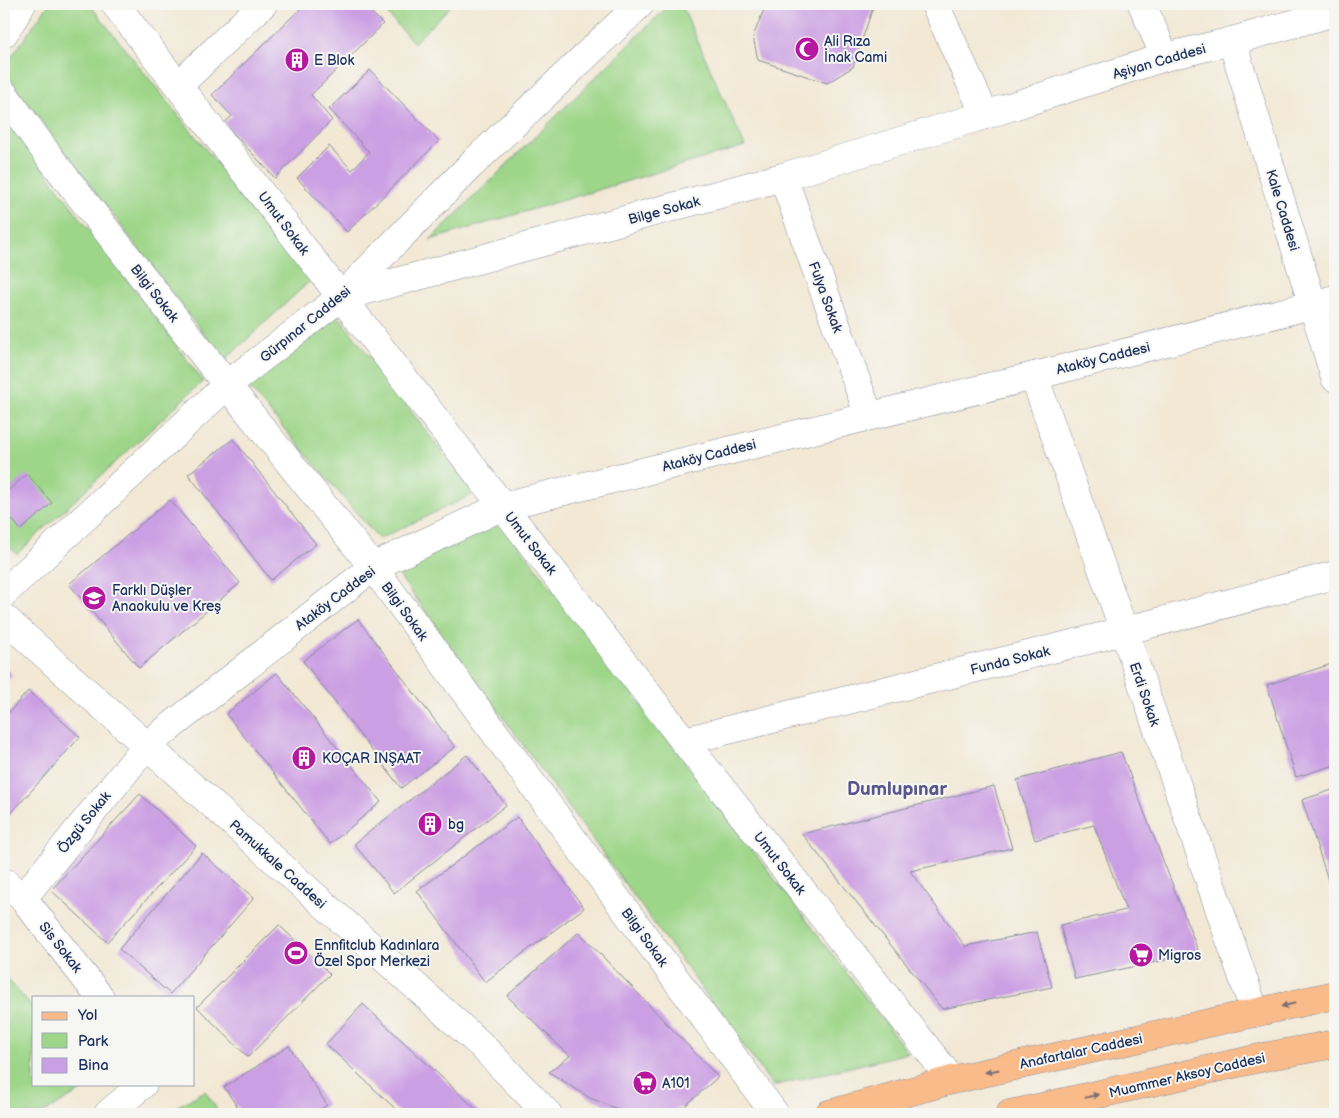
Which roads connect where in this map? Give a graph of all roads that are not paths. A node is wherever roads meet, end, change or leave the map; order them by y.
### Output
1 (22, 4) edge
2 (115, 4) edge
3 (262, 4) edge
4 (640, 4) edge
5 (935, 4) edge
6 (1142, 4) edge
7 (1335, 12) edge
8 (4, 33) edge
9 (1232, 41) junction
10 (1165, 58) junction
11 (179, 85) junction
12 (4, 94) edge
13 (985, 115) junction
14 (783, 178) junction
15 (341, 297) junction
16 (1324, 302) edge
17 (1034, 376) junction
18 (1335, 378) edge
19 (227, 385) junction
20 (869, 416) junction
21 (503, 506) junction
22 (373, 567) junction
23 (1335, 575) edge
24 (4, 593) edge
25 (4, 618) edge
26 (1124, 631) junction
27 (684, 741) junction
28 (146, 746) junction
29 (13, 890) edge
30 (1335, 995) edge
31 (99, 996) edge
32 (1255, 1012) junction
33 (1335, 1044) edge
34 (952, 1080) junction
35 (141, 1086) edge
36 (545, 1112) edge
37 (108, 1114) edge
38 (775, 1114) edge
39 (829, 1114) edge
40 (1010, 1114) edge

1 - 8 street
2 - 11 street, Umut Sokak
3 - 11 street
4 - 15 street, Gürpınar Caddesi
5 - 13 street
6 - 10 street
7 - 9 street, Aşiyan Caddesi
9 - 10 street, Aşiyan Caddesi
9 - 16 street, Kale Caddesi
10 - 13 street, Aşiyan Caddesi
11 - 15 street, Umut Sokak
12 - 19 street, Bilgi Sokak
13 - 14 street, Bilge Sokak
14 - 15 street, Bilge Sokak
14 - 20 street, Fulya Sokak
15 - 19 street, Gürpınar Caddesi
15 - 21 street, Umut Sokak
16 - 17 street, Ataköy Caddesi
16 - 18 street, Kale Caddesi
17 - 20 street, Ataköy Caddesi
17 - 26 street, Erdi Sokak
19 - 22 street, Bilgi Sokak
19 - 24 street, Gürpınar Caddesi
20 - 21 street, Ataköy Caddesi
21 - 22 street, Ataköy Caddesi
21 - 27 street, Umut Sokak
22 - 28 street, Ataköy Caddesi
22 - 38 street, Bilgi Sokak
23 - 26 street, Funda Sokak
25 - 28 street, Pamukkale Caddesi
26 - 27 street, Funda Sokak
26 - 32 street, Erdi Sokak
27 - 34 street, Umut Sokak
28 - 29 street, Özgü Sokak
28 - 36 street, Pamukkale Caddesi
29 - 31 street, Sis Sokak
30 -> 32 main road, Anafartalar Caddesi
32 -> 34 main road, Anafartalar Caddesi
40 -> 33 main road, Muammer Aksoy Caddesi
34 - 39 main road, Anafartalar Caddesi
35 - 37 street

